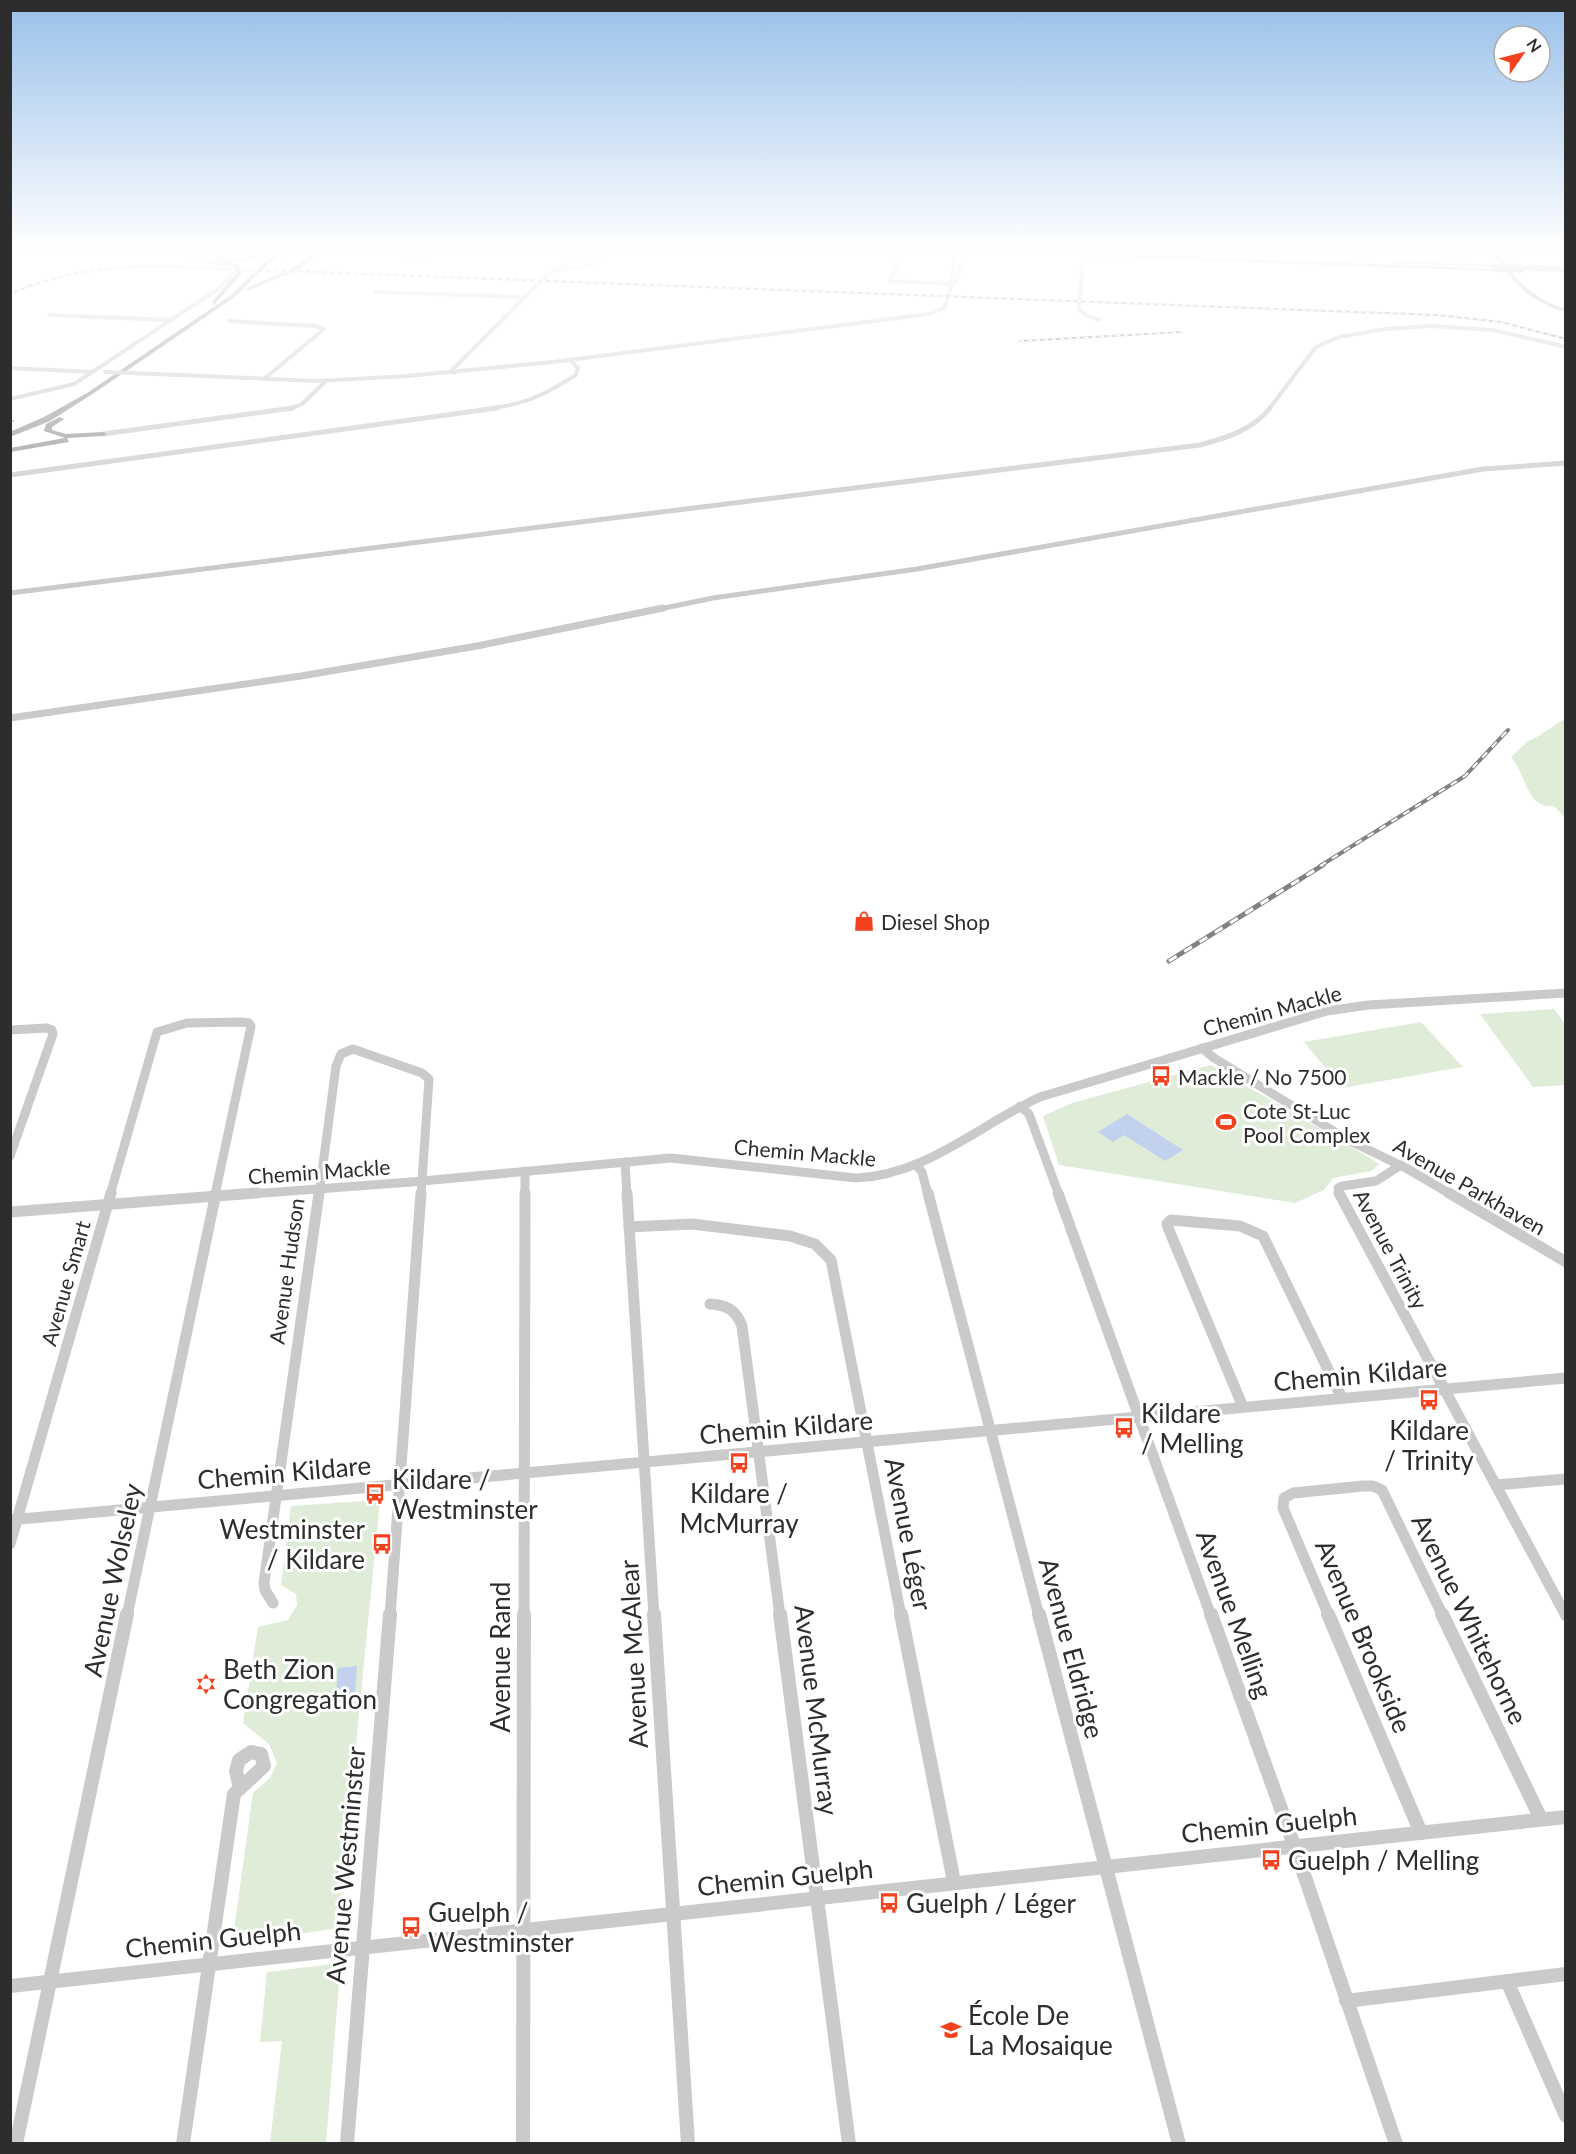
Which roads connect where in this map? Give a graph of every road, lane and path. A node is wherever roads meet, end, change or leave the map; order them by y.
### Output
1 (122, 353) edge
2 (142, 353) edge
3 (151, 353) edge
4 (298, 353) edge
5 (469, 353) edge
6 (630, 353) edge
7 (1312, 353) edge
8 (144, 357) junction
9 (570, 360) junction
10 (10, 368) edge
11 (93, 372) junction
12 (454, 373) junction
13 (264, 380) junction
14 (326, 381) junction
15 (10, 398) edge
16 (10, 430) edge
17 (103, 434) junction
18 (10, 435) edge
19 (10, 450) edge
20 (1566, 463) edge
21 (10, 475) edge
22 (10, 593) edge
23 (10, 718) edge
24 (1566, 993) edge
25 (10, 1029) edge
26 (157, 1032) joint
27 (1202, 1048) junction
28 (339, 1054) joint
29 (1020, 1106) junction
30 (10, 1156) edge
31 (625, 1162) junction
32 (1401, 1165) junction
33 (916, 1166) junction
34 (525, 1171) junction
35 (422, 1181) junction
36 (319, 1188) junction
37 (216, 1197) junction
38 (108, 1204) junction
39 (10, 1212) edge
40 (629, 1227) junction
41 (1566, 1262) edge
42 (710, 1304) dead end
43 (1566, 1378) edge
44 (1443, 1389) junction
45 (1342, 1398) junction
46 (1243, 1407) junction
47 (1138, 1417) junction
48 (990, 1430) junction
49 (868, 1442) junction
50 (759, 1452) junction
51 (644, 1462) junction
52 (525, 1473) junction
53 (1566, 1479) edge
54 (399, 1484) junction
55 (1496, 1485) junction
56 (1328, 1489) joint
57 (276, 1495) junction
58 (151, 1508) junction
59 (14, 1519) edge
60 (10, 1544) edge
61 (273, 1603) dead end
62 (1566, 1616) edge
63 (239, 1784) dead end
64 (1566, 1816) edge
65 (1541, 1819) junction
66 (1421, 1833) junction
67 (1294, 1845) junction
68 (1105, 1866) junction
69 (954, 1882) junction
70 (817, 1897) junction
71 (674, 1913) junction
72 (524, 1929) junction
73 (363, 1948) junction
74 (209, 1964) junction
75 (1566, 1974) edge
76 (50, 1981) junction
77 (1507, 1981) junction
78 (10, 1986) edge
79 (1346, 2001) junction
80 (1566, 2116) edge
81 (16, 2144) edge
82 (183, 2144) edge
83 (347, 2144) edge
84 (523, 2144) edge
85 (688, 2144) edge
86 (849, 2144) edge
87 (1179, 2144) edge
88 (1396, 2144) edge

1 - 11 street
2 - 16 highway
3 - 8 highway
4 - 13 street
5 - 12 street
6 - 9 street
7 - 22 street
8 - 17 highway
8 - 18 highway
9 - 12 street
9 - 21 street
10 - 11 street
11 - 13 street, bridge
11 - 15 street
12 - 14 street
13 - 14 street
14 - 17 street
17 - 19 highway
20 - 23 street
24 - 27 street, Chemin Mackle
25 - 30 street
26 - 37 street, Avenue Wolseley
26 - 38 street, Avenue Smart
27 - 29 street, Chemin Mackle
27 - 32 street, Avenue Parkhaven
28 - 35 street, Avenue Westminster
28 - 36 street, Avenue Hudson
29 - 33 street, Chemin Mackle
29 - 47 street, Avenue Melling
31 - 33 street, Chemin Mackle
31 - 34 street, Chemin Mackle
31 - 40 street, Avenue McAlear
32 - 41 street, Avenue Parkhaven
32 - 44 street, Avenue Trinity
33 - 48 street, Avenue Eldridge
34 - 35 street, Chemin Mackle
34 - 52 street, Avenue Rand
35 - 36 street, Chemin Mackle
35 - 54 street, Avenue Westminster
36 - 37 street, Chemin Mackle
36 - 57 street, Avenue Hudson
37 - 38 street, Chemin Mackle
37 - 58 street, Avenue Wolseley
38 - 39 street, Chemin Mackle
38 - 59 street, Avenue Smart
40 - 49 street, Avenue Léger
40 - 51 street, Avenue McAlear
42 - 50 street, Avenue McMurray
43 - 44 street, Chemin Kildare
44 - 45 street, Chemin Kildare
44 - 55 street, Avenue Trinity
45 - 46 street, Chemin Kildare
45 - 46 street
46 - 47 street, Chemin Kildare
47 - 48 street, Chemin Kildare
47 - 67 street, Avenue Melling
48 - 49 street, Chemin Kildare
48 - 68 street, Avenue Eldridge
49 - 50 street, Chemin Kildare
49 - 69 street, Avenue Léger
50 - 51 street, Chemin Kildare
50 - 70 street, Avenue McMurray
51 - 52 street, Chemin Kildare
51 - 71 street, Avenue McAlear
52 - 54 street, Chemin Kildare
52 - 72 street, Avenue Rand
53 - 55 street
54 - 57 street, Chemin Kildare
54 - 73 street, Avenue Westminster
55 - 62 street, Avenue Trinity
56 - 65 street, Avenue Whitehorne
56 - 66 street, Avenue Brookside
57 - 58 street, Chemin Kildare
57 - 61 street, Avenue Hudson
58 - 59 street, Chemin Kildare
58 - 76 street, Avenue Wolseley
59 - 60 street, Avenue Smart
63 - 74 street
64 - 65 street, Chemin Guelph
65 - 66 street, Chemin Guelph
66 - 67 street, Chemin Guelph
67 - 68 street, Chemin Guelph
67 - 79 street, Avenue Melling
68 - 69 street, Chemin Guelph
68 - 87 street, Avenue Eldridge
69 - 70 street, Chemin Guelph
70 - 71 street, Chemin Guelph
70 - 86 street, Avenue McMurray
71 - 72 street, Chemin Guelph
71 - 85 street, Avenue McAlear
72 - 73 street, Chemin Guelph
72 - 84 street, Avenue Rand
73 - 74 street, Chemin Guelph
73 - 83 street, Avenue Westminster
74 - 76 street, Chemin Guelph
74 - 82 street
75 - 77 street
76 - 78 street, Chemin Guelph
76 - 81 street, Avenue Wolseley
77 - 79 street
77 - 80 street
79 - 88 street, Avenue Melling

